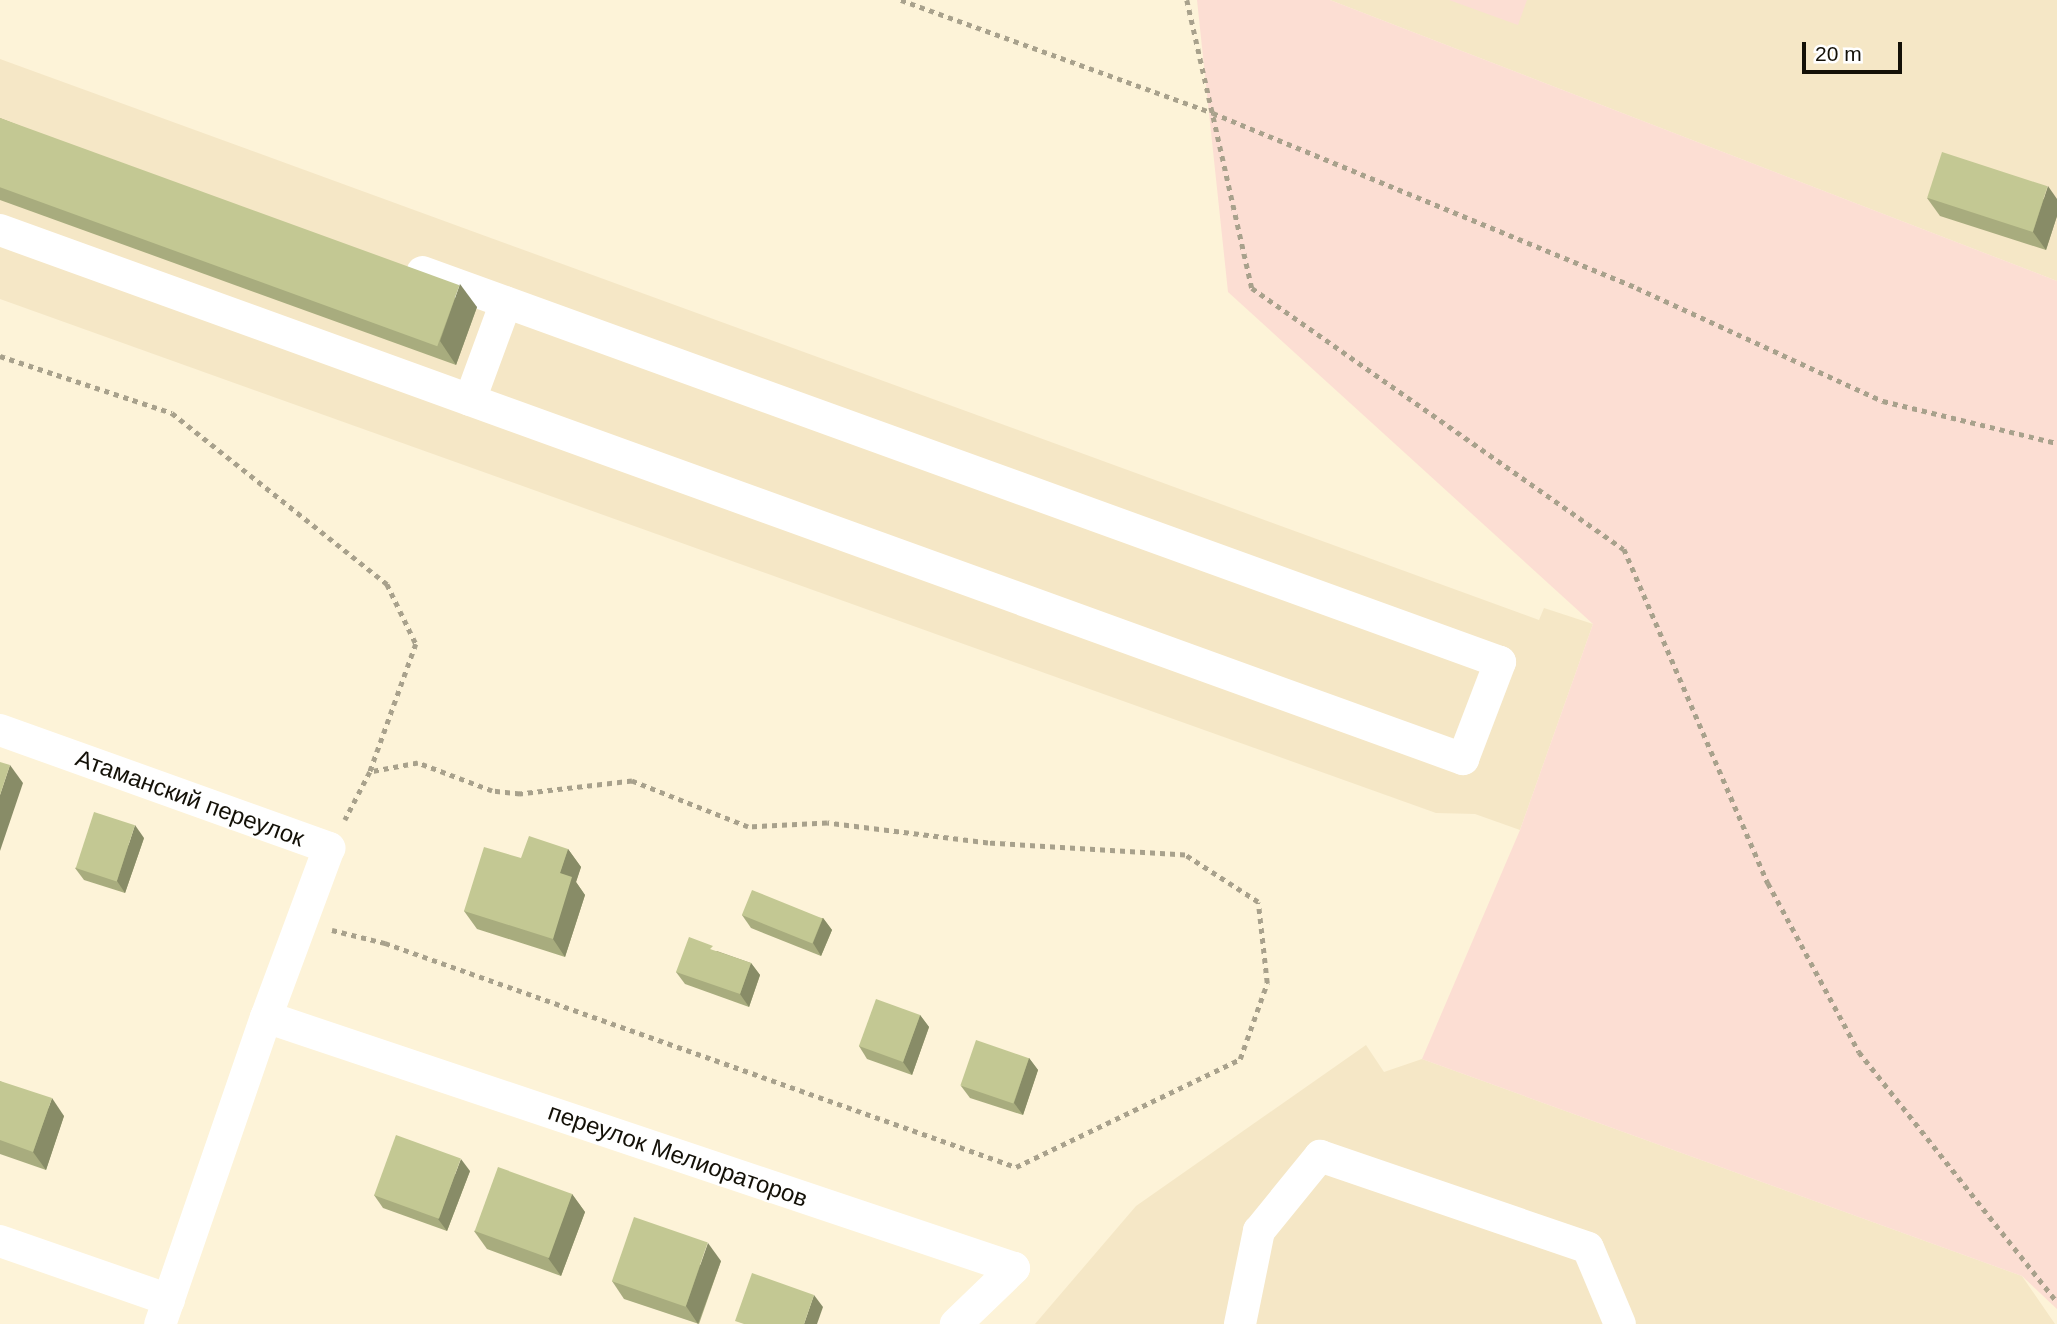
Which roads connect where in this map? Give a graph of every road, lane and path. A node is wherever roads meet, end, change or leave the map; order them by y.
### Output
1 (901, 0) edge
2 (1187, 0) edge
3 (1213, 113) junction
4 (0, 230) edge
5 (389, 260) edge
6 (506, 302) junction
7 (0, 356) edge
8 (470, 400) junction
9 (2057, 443) edge
10 (0, 730) edge
11 (370, 772) junction
12 (330, 848) junction
13 (301, 922) junction
14 (266, 1017) junction
15 (0, 1241) edge
16 (2057, 1302) edge
17 (165, 1312) edge
18 (956, 1324) edge
19 (1240, 1324) edge
20 (1620, 1324) edge

1 - 3 path
2 - 3 path
3 - 9 path
3 - 16 path
4 - 8 street
5 - 6 street
6 - 8 street
6 - 8 street
7 - 11 path
10 - 12 street, Атаманский переулок
11 - 12 path
11 - 13 path
12 - 13 street, Атаманский переулок
13 - 14 street, Атаманский переулок
14 - 17 street, Атаманский переулок
14 - 18 street, переулок Мелиораторов
15 - 17 street
19 - 20 street

